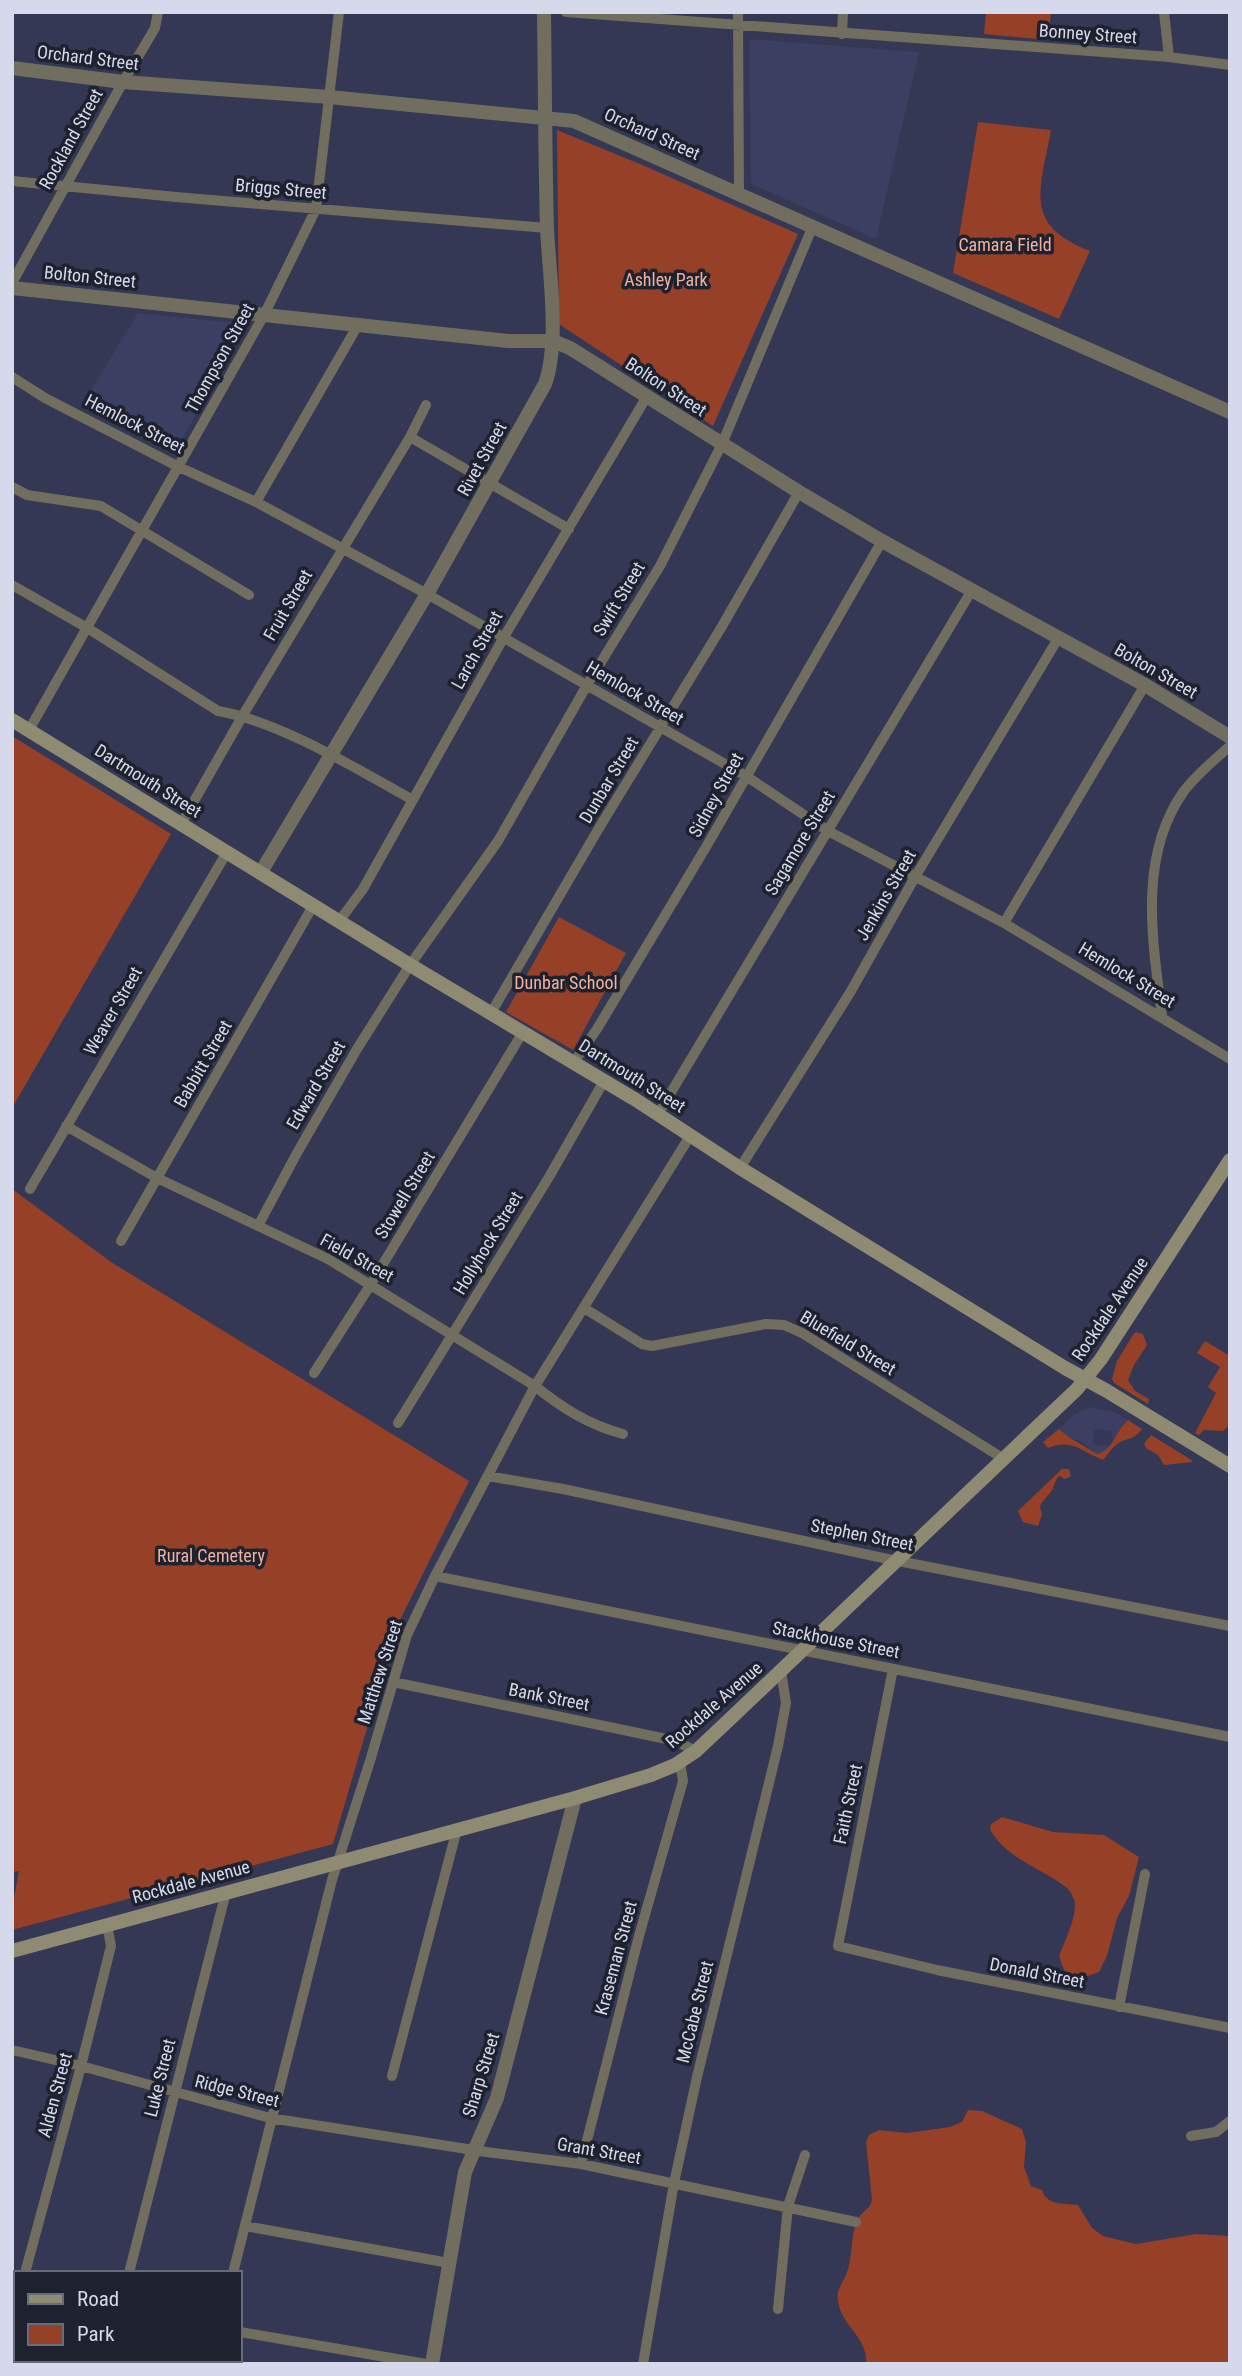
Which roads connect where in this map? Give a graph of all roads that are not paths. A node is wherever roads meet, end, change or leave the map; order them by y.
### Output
1 (158, 12) edge
2 (339, 12) edge
3 (544, 12) edge
4 (566, 12) edge
5 (738, 12) edge
6 (843, 12) edge
7 (1164, 12) edge
8 (738, 26) junction
9 (842, 34) junction
10 (1169, 57) junction
11 (1230, 65) edge
12 (12, 68) edge
13 (123, 82) junction
14 (329, 97) junction
15 (545, 117) junction
16 (12, 181) edge
17 (65, 187) junction
18 (739, 195) junction
19 (316, 209) junction
20 (547, 228) junction
21 (812, 228) junction
22 (12, 286) edge
23 (264, 315) junction
24 (358, 325) junction
25 (553, 341) junction
26 (12, 377) edge
27 (646, 398) junction
28 (426, 405) dead end
29 (1230, 412) edge
30 (410, 437) junction
31 (722, 444) junction
32 (179, 467) junction
33 (490, 483) junction
34 (12, 487) edge
35 (799, 492) junction
36 (257, 502) junction
37 (569, 529) junction
38 (142, 531) junction
39 (882, 541) junction
40 (344, 548) junction
41 (12, 584) edge
42 (972, 590) junction
43 (427, 594) junction
44 (249, 595) dead end
45 (89, 629) junction
46 (504, 637) junction
47 (1059, 637) junction
48 (587, 685) junction
49 (1145, 685) junction
50 (243, 715) junction
51 (12, 720) edge
52 (660, 729) junction
53 (29, 730) junction
54 (1230, 737) edge
55 (1230, 746) edge
56 (331, 754) junction
57 (746, 776) junction
58 (411, 799) junction
59 (181, 824) junction
60 (828, 831) junction
61 (227, 852) junction
62 (261, 873) junction
63 (915, 877) junction
64 (314, 904) junction
65 (340, 920) junction
66 (1004, 923) junction
67 (410, 965) junction
68 (491, 1013) junction
69 (1162, 1016) junction
70 (523, 1032) junction
71 (1230, 1059) edge
72 (574, 1062) junction
73 (604, 1081) junction
74 (658, 1114) junction
75 (66, 1126) junction
76 (690, 1136) junction
77 (740, 1168) junction
78 (1227, 1169) edge
79 (157, 1178) junction
80 (30, 1189) dead end
81 (258, 1226) junction
82 (121, 1241) dead end
83 (371, 1284) junction
84 (584, 1308) junction
85 (453, 1336) junction
86 (314, 1373) dead end
87 (1086, 1379) junction
88 (535, 1386) junction
89 (398, 1423) dead end
90 (623, 1434) dead end
91 (1003, 1459) junction
92 (1230, 1466) edge
93 (488, 1476) junction
94 (898, 1560) junction
95 (435, 1576) junction
96 (1230, 1626) edge
97 (802, 1651) junction
98 (893, 1669) junction
99 (781, 1671) junction
100 (393, 1682) junction
101 (1230, 1737) edge
102 (696, 1751) junction
103 (680, 1762) junction
104 (575, 1798) junction
105 (457, 1829) junction
106 (338, 1861) junction
107 (1144, 1874) dead end
108 (226, 1892) junction
109 (107, 1925) junction
110 (838, 1946) joint
111 (12, 1951) edge
112 (1119, 2007) junction
113 (1230, 2028) edge
114 (12, 2050) edge
115 (81, 2066) junction
116 (393, 2076) dead end
117 (174, 2093) junction
118 (270, 2118) junction
119 (1230, 2121) edge
120 (334, 2127) joint
121 (1191, 2136) dead end
122 (474, 2150) junction
123 (805, 2155) dead end
124 (581, 2164) junction
125 (674, 2183) junction
126 (788, 2206) junction
127 (856, 2222) dead end
128 (245, 2226) junction
129 (449, 2263) junction
130 (26, 2271) edge
131 (130, 2271) edge
132 (234, 2271) edge
133 (778, 2309) dead end
134 (242, 2332) edge
135 (426, 2364) edge
136 (432, 2364) edge
137 (643, 2364) edge

1 - 13 street, Rockland Street
2 - 14 street, Thompson Street
3 - 15 street, Rivet Street
4 - 8 street, Bonney Street
5 - 8 street
6 - 9 street
7 - 10 street
8 - 9 street, Bonney Street
8 - 18 street
9 - 10 street, Bonney Street
10 - 11 street, Bonney Street
12 - 13 street, Orchard Street
13 - 14 street, Orchard Street
13 - 17 street, Rockland Street
14 - 15 street, Orchard Street
14 - 19 street, Thompson Street
15 - 18 street, Orchard Street
15 - 20 street, Rivet Street
16 - 17 street, Briggs Street
17 - 19 street, Briggs Street
17 - 22 street, Rockland Street
18 - 21 street, Orchard Street
19 - 20 street, Briggs Street
19 - 23 street, Thompson Street
20 - 25 street, Rivet Street
21 - 29 street, Orchard Street
21 - 31 street, Swift Street
22 - 23 street, Bolton Street
23 - 24 street, Bolton Street
23 - 32 street, Thompson Street
24 - 25 street, Bolton Street
24 - 36 street
25 - 27 street, Bolton Street
25 - 33 street, Rivet Street
26 - 32 street, Hemlock Street
27 - 31 street, Bolton Street
27 - 37 street, Larch Street
28 - 30 street, Fruit Street
30 - 33 street
30 - 40 street, Fruit Street
31 - 35 street, Bolton Street
31 - 48 street, Swift Street
32 - 36 street, Hemlock Street
32 - 38 street, Thompson Street
33 - 37 street
33 - 43 street, Rivet Street
34 - 38 street
35 - 39 street, Bolton Street
35 - 52 street, Dunbar Street
36 - 40 street, Hemlock Street
37 - 46 street, Larch Street
38 - 44 street
38 - 45 street, Thompson Street
39 - 42 street, Bolton Street
39 - 57 street, Sidney Street
40 - 43 street, Hemlock Street
40 - 50 street, Fruit Street
41 - 45 street
42 - 47 street, Bolton Street
42 - 60 street, Sagamore Street
43 - 46 street, Hemlock Street
43 - 56 street, Rivet Street
45 - 50 street
45 - 53 street, Thompson Street
46 - 48 street, Hemlock Street
46 - 58 street, Larch Street
47 - 49 street, Bolton Street
47 - 63 street, Jenkins Street
48 - 52 street, Hemlock Street
48 - 67 street, Swift Street
49 - 54 street, Bolton Street
49 - 66 street
50 - 56 street
50 - 59 street, Fruit Street
51 - 53 main road, Dartmouth Street
52 - 57 street, Hemlock Street
52 - 68 street, Dunbar Street
53 - 59 main road, Dartmouth Street
55 - 69 street
56 - 58 street
56 - 62 street, Rivet Street
57 - 60 street, Hemlock Street
57 - 72 street, Sidney Street
58 - 65 street, Larch Street
59 - 61 main road, Dartmouth Street
60 - 63 street, Hemlock Street
60 - 74 street, Sagamore Street
61 - 62 main road, Dartmouth Street
61 - 75 street, Weaver Street
62 - 64 main road, Dartmouth Street
63 - 66 street, Hemlock Street
63 - 77 street, Jenkins Street
64 - 65 main road, Dartmouth Street
64 - 79 street, Babbitt Street
65 - 67 main road, Dartmouth Street
66 - 69 street, Hemlock Street
67 - 68 main road, Dartmouth Street
67 - 81 street, Edward Street
68 - 70 main road, Dartmouth Street
69 - 71 street, Hemlock Street
70 - 72 main road, Dartmouth Street
70 - 83 street, Stowell Street
72 - 73 main road, Dartmouth Street
73 - 74 main road, Dartmouth Street
73 - 85 street, Hollyhock Street
74 - 76 main road, Dartmouth Street
75 - 79 street, Field Street
75 - 80 street, Weaver Street
76 - 77 main road, Dartmouth Street
76 - 84 street, Matthew Street
77 - 87 main road, Dartmouth Street
78 - 87 main road, Rockdale Avenue
79 - 81 street, Field Street
79 - 82 street, Babbitt Street
81 - 83 street, Field Street
83 - 85 street, Field Street
83 - 86 street, Stowell Street
84 - 88 street, Matthew Street
84 - 91 street, Bluefield Street
85 - 88 street, Field Street
85 - 89 street, Hollyhock Street
87 - 91 main road, Rockdale Avenue
87 - 92 main road, Dartmouth Street
88 - 90 street, Field Street
88 - 93 street, Matthew Street
91 - 94 main road, Rockdale Avenue
93 - 94 street, Stephen Street
93 - 95 street, Matthew Street
94 - 96 street, Stephen Street
94 - 97 main road, Rockdale Avenue
95 - 97 street, Stackhouse Street
95 - 100 street, Matthew Street
97 - 98 street, Stackhouse Street
97 - 99 main road, Rockdale Avenue
98 - 101 street, Stackhouse Street
98 - 110 street, Faith Street
99 - 102 main road, Rockdale Avenue
99 - 125 street, McCabe Street
100 - 102 street, Bank Street
100 - 106 street, Matthew Street
102 - 103 main road, Rockdale Avenue
103 - 104 main road, Rockdale Avenue
103 - 124 street, Kraseman Street
104 - 105 main road, Rockdale Avenue
104 - 122 street, Sharp Street
105 - 106 main road, Rockdale Avenue
105 - 116 street
106 - 108 main road, Rockdale Avenue
106 - 118 street, Matthew Street
107 - 112 street
108 - 109 main road, Rockdale Avenue
108 - 117 street, Luke Street
109 - 111 main road, Rockdale Avenue
109 - 115 street, Alden Street
110 - 112 street, Donald Street
112 - 113 street, Donald Street
114 - 115 street, Ridge Street
115 - 117 street, Ridge Street
115 - 130 street, Alden Street
117 - 118 street, Ridge Street
117 - 131 street, Luke Street
118 - 120 street, Ridge Street
118 - 128 street, Matthew Street
119 - 121 street
120 - 122 street, Grant Street
122 - 124 street, Grant Street
122 - 129 street, Sharp Street
123 - 126 street
124 - 125 street, Grant Street
125 - 126 street, Grant Street
125 - 137 street, McCabe Street
126 - 127 street, Grant Street
126 - 133 street
128 - 129 street
128 - 132 street, Matthew Street
129 - 136 street, Sharp Street
134 - 135 street

